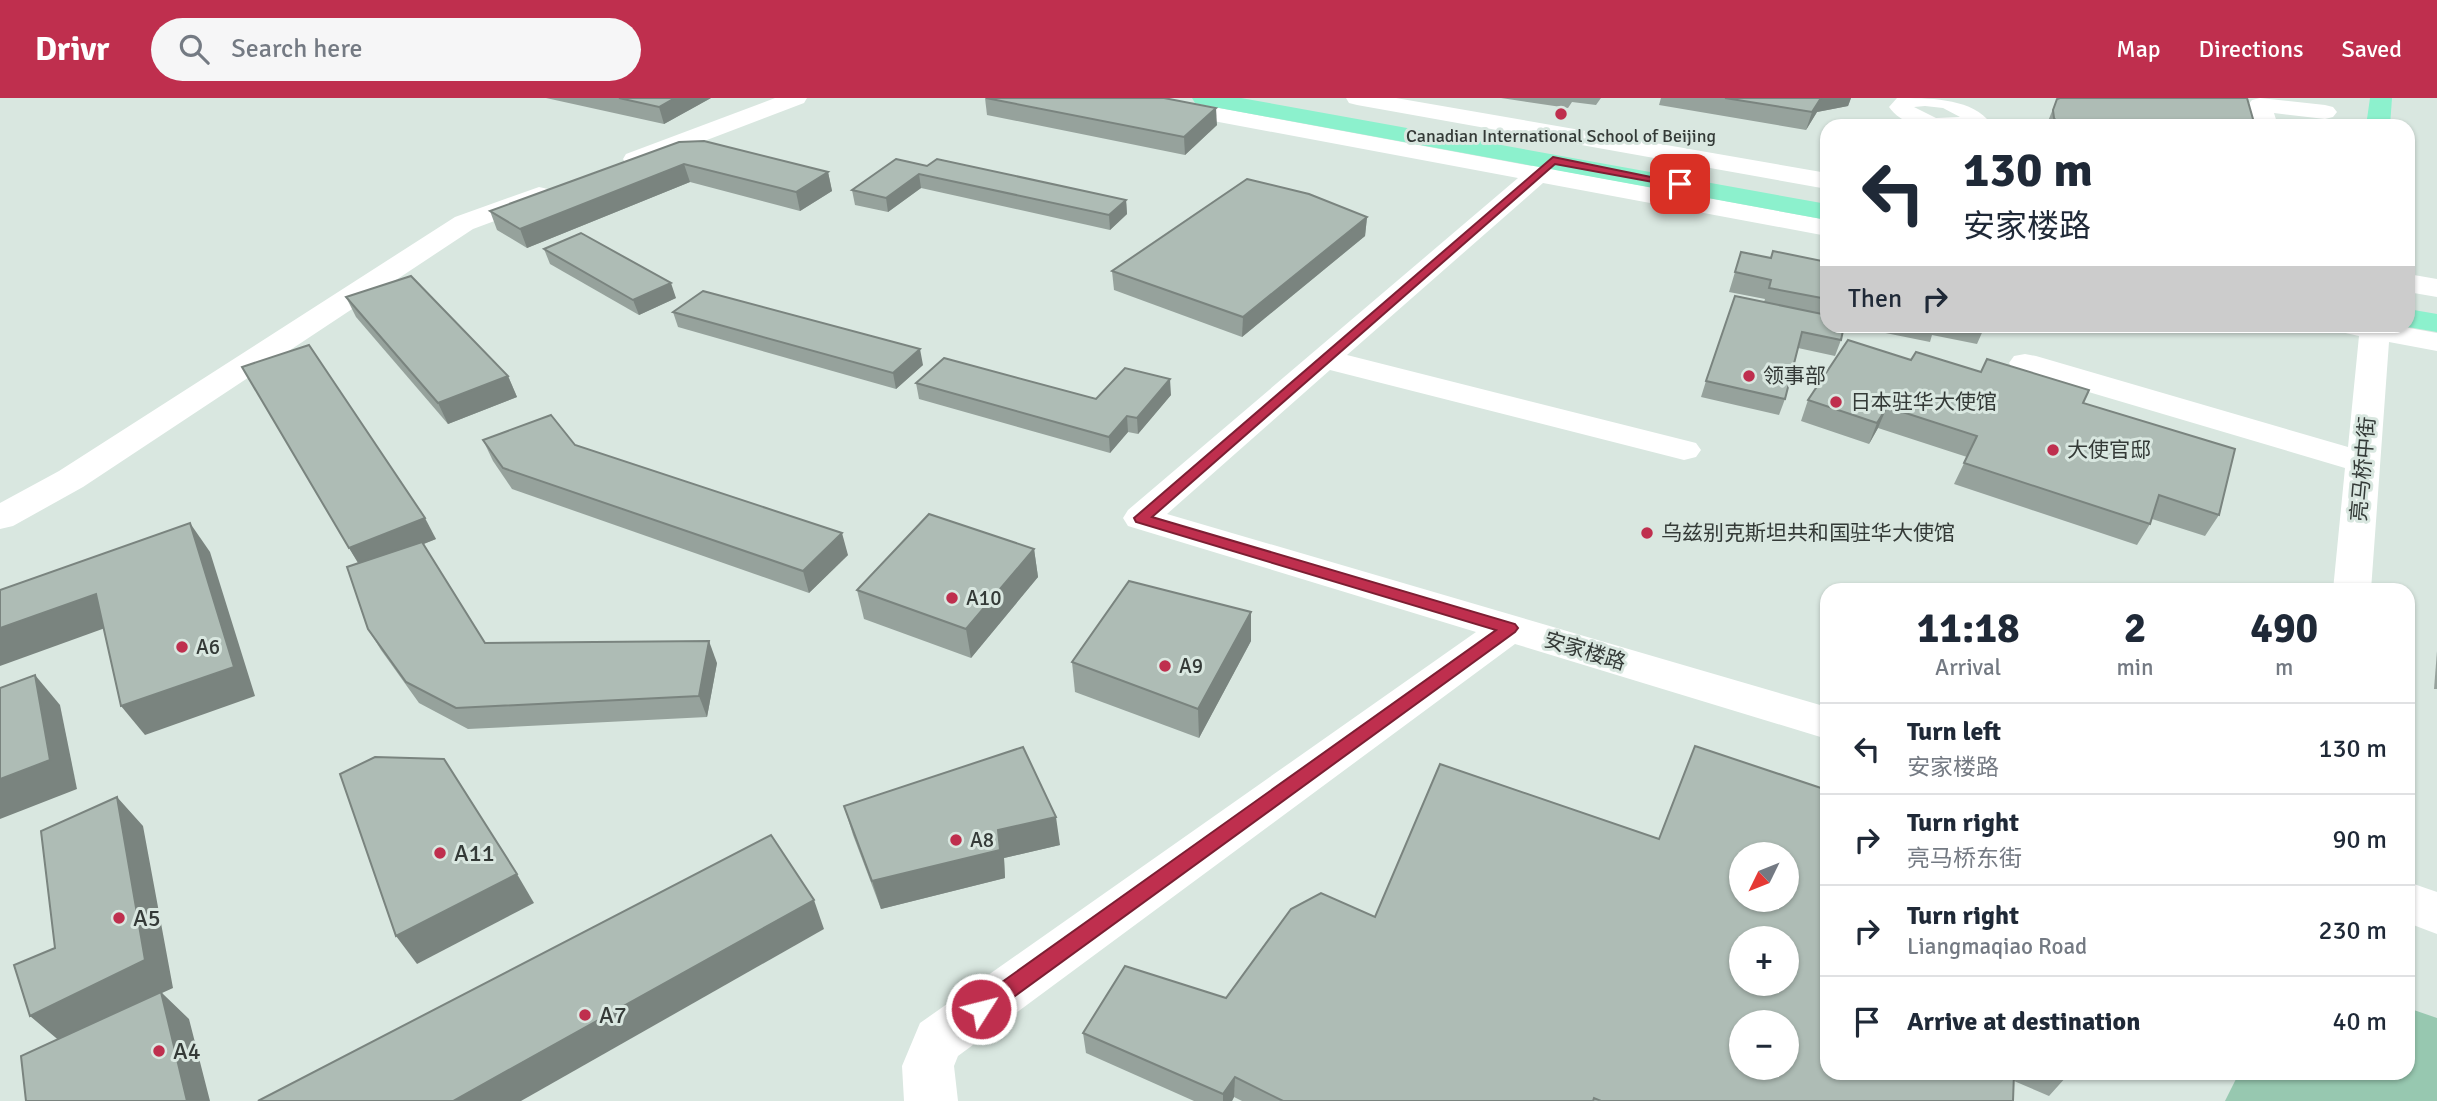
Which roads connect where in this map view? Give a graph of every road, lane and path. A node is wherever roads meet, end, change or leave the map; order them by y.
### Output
1 (796, 98) edge
2 (1128, 98) edge
3 (1203, 98) edge
4 (1285, 98) edge
5 (1357, 98) edge
6 (2381, 98) edge
7 (2324, 112) edge
8 (2264, 119) edge
9 (2379, 119) edge
10 (614, 167) edge
11 (1545, 167) junction
12 (1820, 180) edge
13 (564, 186) edge
14 (1820, 193) edge
15 (1820, 211) edge
16 (1820, 226) edge
17 (2415, 284) edge
18 (2437, 288) edge
19 (2415, 303) edge
20 (2437, 307) edge
21 (2415, 319) edge
22 (2437, 323) edge
23 (2369, 333) edge
24 (2376, 333) edge
25 (2437, 342) edge
26 (1324, 359) junction
27 (2025, 363) dead end
28 (1684, 450) dead end
29 (2364, 463) junction
30 (0, 519) edge
31 (2353, 583) edge
32 (1510, 628) junction
33 (1820, 721) edge
34 (2415, 905) edge
35 (2437, 913) edge
36 (931, 1101) edge

1 - 10 street
2 - 11 street
3 - 11 main road
4 - 14 main road
5 - 12 street
6 - 9 main road
7 - 8 street
11 - 15 main road
11 - 16 street
11 - 26 street
13 - 30 street
17 - 18 street
19 - 20 main road
21 - 22 main road
23 - 29 street, 亮马桥中街
24 - 25 street
26 - 28 street
26 - 32 street, 安家楼路
27 - 29 street
29 - 31 street, 亮马桥中街
32 - 33 street, 安家楼路
32 - 36 street
34 - 35 street

